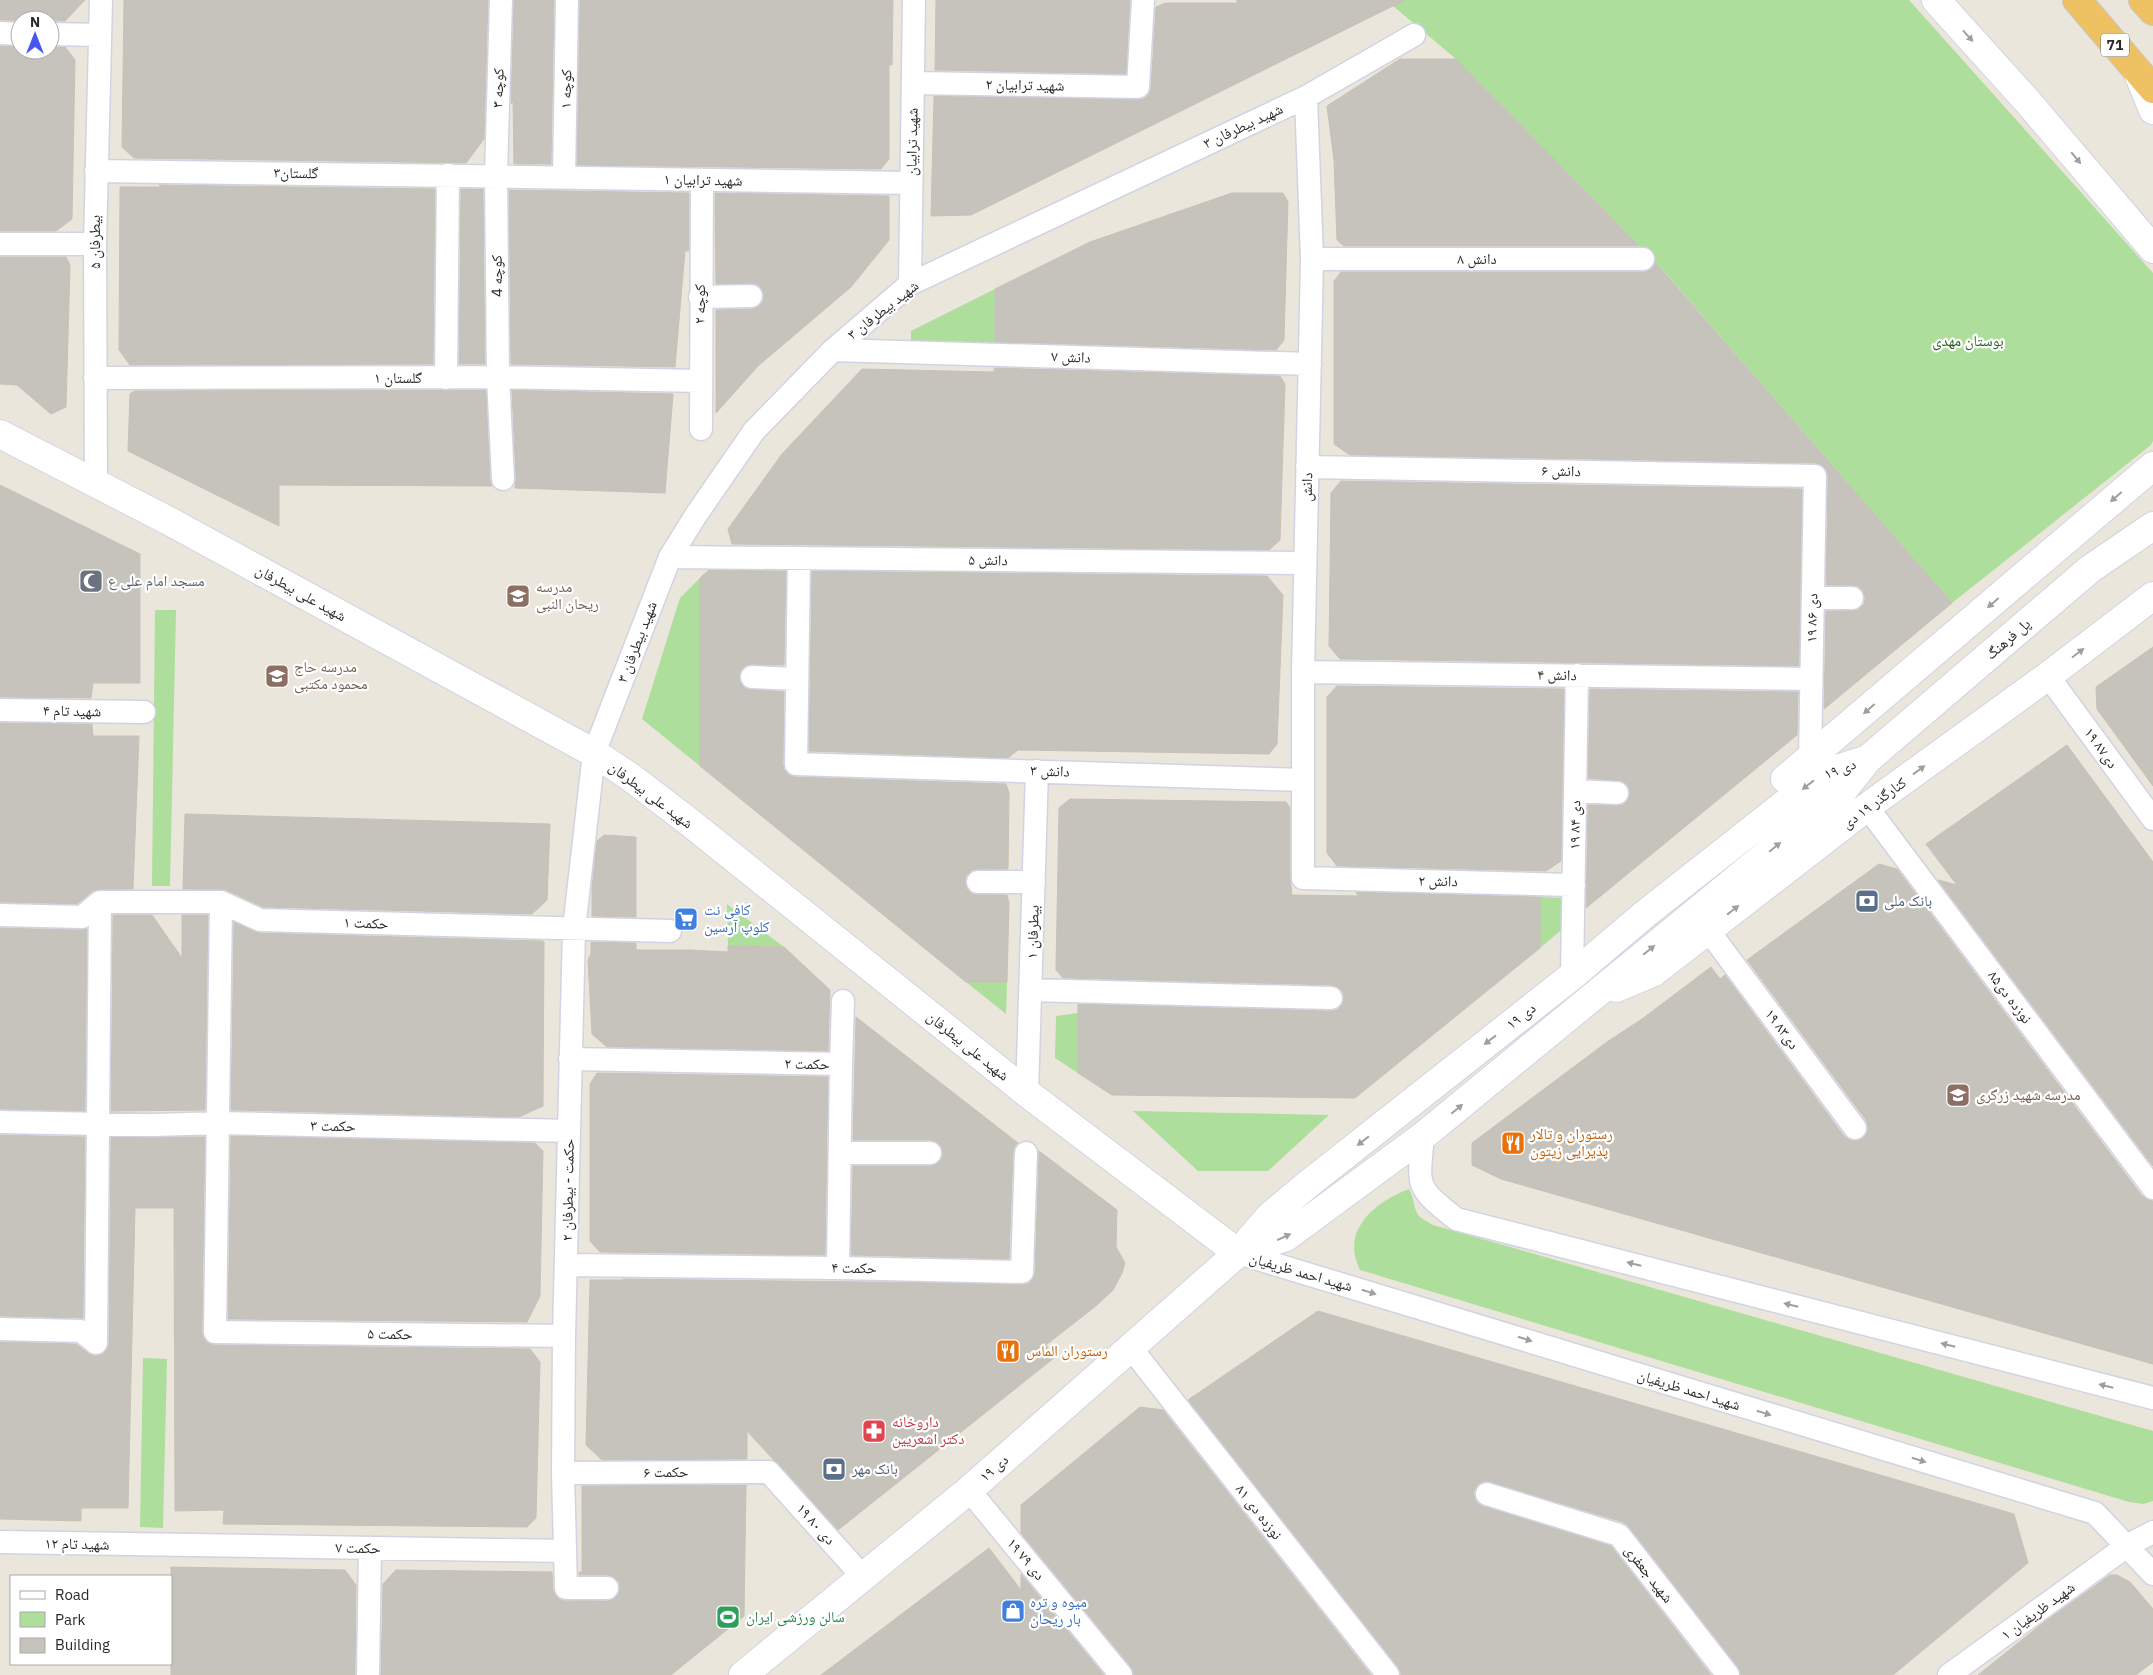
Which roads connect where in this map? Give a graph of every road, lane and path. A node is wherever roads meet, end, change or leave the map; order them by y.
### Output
1 (101, 0) edge
2 (501, 0) edge
3 (567, 0) edge
4 (914, 0) edge
5 (1143, 0) edge
6 (1936, 0) edge
7 (2077, 0) edge
8 (2144, 0) edge
9 (2153, 11) edge
10 (60, 34) edge
11 (100, 35) junction
12 (1414, 35) dead end
13 (2146, 81) edge
14 (913, 83) junction
15 (1306, 97) junction
16 (2153, 110) edge
17 (96, 171) junction
18 (448, 175) junction
19 (496, 175) junction
20 (564, 178) junction
21 (702, 180) junction
22 (911, 183) junction
23 (0, 244) edge
24 (95, 244) junction
25 (2153, 249) edge
26 (1643, 259) dead end
27 (1312, 260) junction
28 (910, 284) junction
29 (751, 296) dead end
30 (700, 297) junction
31 (833, 350) junction
32 (1310, 364) junction
33 (498, 377) junction
34 (95, 378) junction
35 (446, 378) junction
36 (700, 381) junction
37 (700, 428) dead end
38 (0, 434) edge
39 (2153, 466) edge
40 (1307, 467) junction
41 (1815, 476) joint
42 (503, 478) dead end
43 (96, 484) junction
44 (2153, 526) edge
45 (670, 557) junction
46 (798, 558) junction
47 (1305, 563) junction
48 (2153, 596) edge
49 (1813, 598) junction
50 (1852, 598) dead end
51 (1303, 672) junction
52 (1577, 675) junction
53 (2048, 676) junction
54 (752, 677) dead end
55 (797, 678) junction
56 (1811, 679) junction
57 (0, 710) edge
58 (144, 712) dead end
59 (594, 753) junction
60 (1868, 759) junction
61 (1810, 760) junction
62 (1037, 771) junction
63 (1303, 780) junction
64 (1575, 791) junction
65 (1617, 793) dead end
66 (1867, 807) junction
67 (2153, 819) edge
68 (1303, 878) joint
69 (978, 882) dead end
70 (1034, 882) junction
71 (1574, 885) junction
72 (100, 902) junction
73 (221, 902) junction
74 (1645, 914) junction
75 (0, 916) edge
76 (574, 929) junction
77 (1708, 930) junction
78 (670, 931) dead end
79 (1572, 976) junction
80 (1031, 990) junction
81 (1331, 998) dead end
82 (1589, 999) junction
83 (843, 1001) dead end
84 (570, 1059) junction
85 (841, 1064) junction
86 (1027, 1093) junction
87 (0, 1122) edge
88 (218, 1123) junction
89 (97, 1124) junction
90 (1855, 1128) dead end
91 (569, 1132) junction
92 (1423, 1136) junction
93 (840, 1153) junction
94 (930, 1153) dead end
95 (1026, 1153) dead end
96 (2153, 1188) edge
97 (1238, 1253) junction
98 (566, 1265) junction
99 (838, 1268) junction
100 (0, 1329) edge
101 (564, 1336) junction
102 (1131, 1348) junction
103 (2153, 1398) edge
104 (769, 1472) joint
105 (563, 1473) junction
106 (969, 1490) junction
107 (1487, 1494) dead end
108 (2153, 1532) edge
109 (0, 1542) edge
110 (153, 1545) joint
111 (2127, 1546) junction
112 (370, 1548) junction
113 (564, 1551) junction
114 (2153, 1574) edge
115 (863, 1577) junction
116 (606, 1588) dead end
117 (368, 1675) edge
118 (743, 1675) edge
119 (1121, 1675) edge
120 (1388, 1675) edge
121 (1728, 1675) edge
122 (1949, 1675) edge

1 - 11 street, بیطرفان ۵
2 - 19 street, کوچه ۳
3 - 20 street, کوچه ۱
4 - 14 street, شهید ترابیان
5 - 14 street, شهید ترابیان ۲
6 -> 25 main road
7 - 13 highway, 71
8 - 9 highway
10 - 11 street
11 - 17 street, بیطرفان ۵
12 - 15 street, شهید بیطرفان ۳
13 - 16 main road
14 - 22 street, شهید ترابیان
15 - 27 street, دانش
15 - 28 street, شهید بیطرفان ۳
17 - 18 street, گلستان۳
17 - 24 street, بیطرفان ۵
18 - 19 street, گلستان۳
18 - 35 street
19 - 20 street, شهید ترابیان ۱
19 - 33 street, کوچه 4
20 - 21 street, شهید ترابیان ۱
21 - 22 street, شهید ترابیان ۱
21 - 30 street, کوچه ۲
22 - 28 street, شهید ترابیان
23 - 24 street
24 - 34 street, بیطرفان ۵
26 - 27 street, دانش ۸
27 - 32 street, دانش
28 - 31 street, شهید بیطرفان ۳
29 - 30 street
30 - 36 street, کوچه ۲
31 - 32 street, دانش ۷
31 - 45 street, شهید بیطرفان ۳
32 - 40 street, دانش
33 - 35 street, گلستان ۱
33 - 36 street, گلستان ۱
33 - 42 street, کوچه 4
34 - 35 street, گلستان ۱
34 - 43 street, بیطرفان ۵
36 - 37 street, کوچه ۲
38 - 43 main road, شهید علی بیطرفان
39 -> 61 main road
40 - 41 street, ۶ دانش
40 - 47 street, دانش
41 - 49 street, ۱۹ دی ۸۶
43 - 59 main road, شهید علی بیطرفان
44 - 60 main road, پل فرهنگ
45 - 46 street, دانش ۵
45 - 59 street, شهید بیطرفان ۳
46 - 47 street, دانش ۵
46 - 55 street
47 - 51 street, دانش
53 -> 48 main road, کنارگذر ۱۹ دی
49 - 50 street
49 - 56 street, ۱۹ دی ۸۶
51 - 52 street, دانش ۴
51 - 63 street, دانش
52 - 56 street, دانش ۴
52 - 64 street, ۱۹ دی ۸۴
66 -> 53 main road, کنارگذر ۱۹ دی
53 - 67 street, ۱۹ دی۸۷
54 - 55 street
55 - 62 street, دانش ۳
56 - 61 street, ۱۹ دی ۸۶
57 - 58 street, شهید تام ۴
59 - 76 street, حکمت - بیطرفان ۲
59 - 86 main road, شهید علی بیطرفان
60 -> 74 main road, ۱۹ دی
82 -> 60 main road, ۱۹ دی
61 - 74 main road
62 - 63 street, دانش ۳
62 - 70 street, بیطرفان ۱
63 - 68 street, دانش
64 - 65 street
64 - 71 street, ۱۹ دی ۸۴
77 -> 66 main road, کنارگذر ۱۹ دی
66 - 96 street, نوزده دی۸۵
68 - 71 street, ۲ دانش
69 - 70 street
70 - 80 street, بیطرفان ۱
71 - 79 street, ۱۹ دی ۸۴
72 - 73 street, حکمت ۱
72 - 75 street
72 - 89 street
73 - 76 street, حکمت ۱
73 - 88 street
74 - 79 main road, ۱۹ دی
76 - 78 street, حکمت ۱
76 - 84 street, حکمت - بیطرفان ۲
77 - 82 main road, کنارگذر ۱۹ دی
77 - 90 street, ۱۹ دی۸۳
79 -> 97 main road, ۱۹ دی
80 - 81 street
80 - 86 street, بیطرفان ۱
92 -> 82 main road, ۱۹ دی
83 - 85 street
84 - 85 street, حکمت ۲
84 - 91 street, حکمت - بیطرفان ۲
85 - 93 street, حکمت ۲
86 - 97 main road, شهید علی بیطرفان
87 - 89 street, حکمت ۳
88 - 89 street, حکمت ۳
88 - 91 street, حکمت ۳
88 - 101 street, حکمت ۵
89 - 100 street
91 - 98 street, حکمت - بیطرفان ۲
97 -> 92 main road, ۱۹ دی
103 -> 92 street
93 - 94 street
93 - 99 street, حکمت ۲
95 - 99 street, حکمت ۴
97 - 102 main road, ۱۹ دی
97 -> 111 street, شهید احمد ظریفیان
98 - 99 street, حکمت ۴
98 - 101 street, حکمت - بیطرفان ۲
101 - 105 street, حکمت - بیطرفان ۲
102 - 106 main road, ۱۹ دی
102 - 120 street, نوزده دی ۸۱
104 - 105 street, حکمت ۶
104 - 115 street, ۱۹ دی ۸۰
105 - 113 street, حکمت - بیطرفان ۲
106 - 115 main road, ۱۹ دی
106 - 119 street, ۱۹ دی ۷۹
107 - 121 street, شهید جعفری
108 - 111 street, شهید ظریفیان ۱
109 - 110 street, شهید تام ۱۲
110 - 112 street, حکمت ۷
111 - 114 street
111 - 122 street, شهید ظریفیان ۱
112 - 113 street, حکمت ۷
112 - 117 street
113 - 116 street, حکمت - بیطرفان ۲
115 - 118 main road, ۱۹ دی

